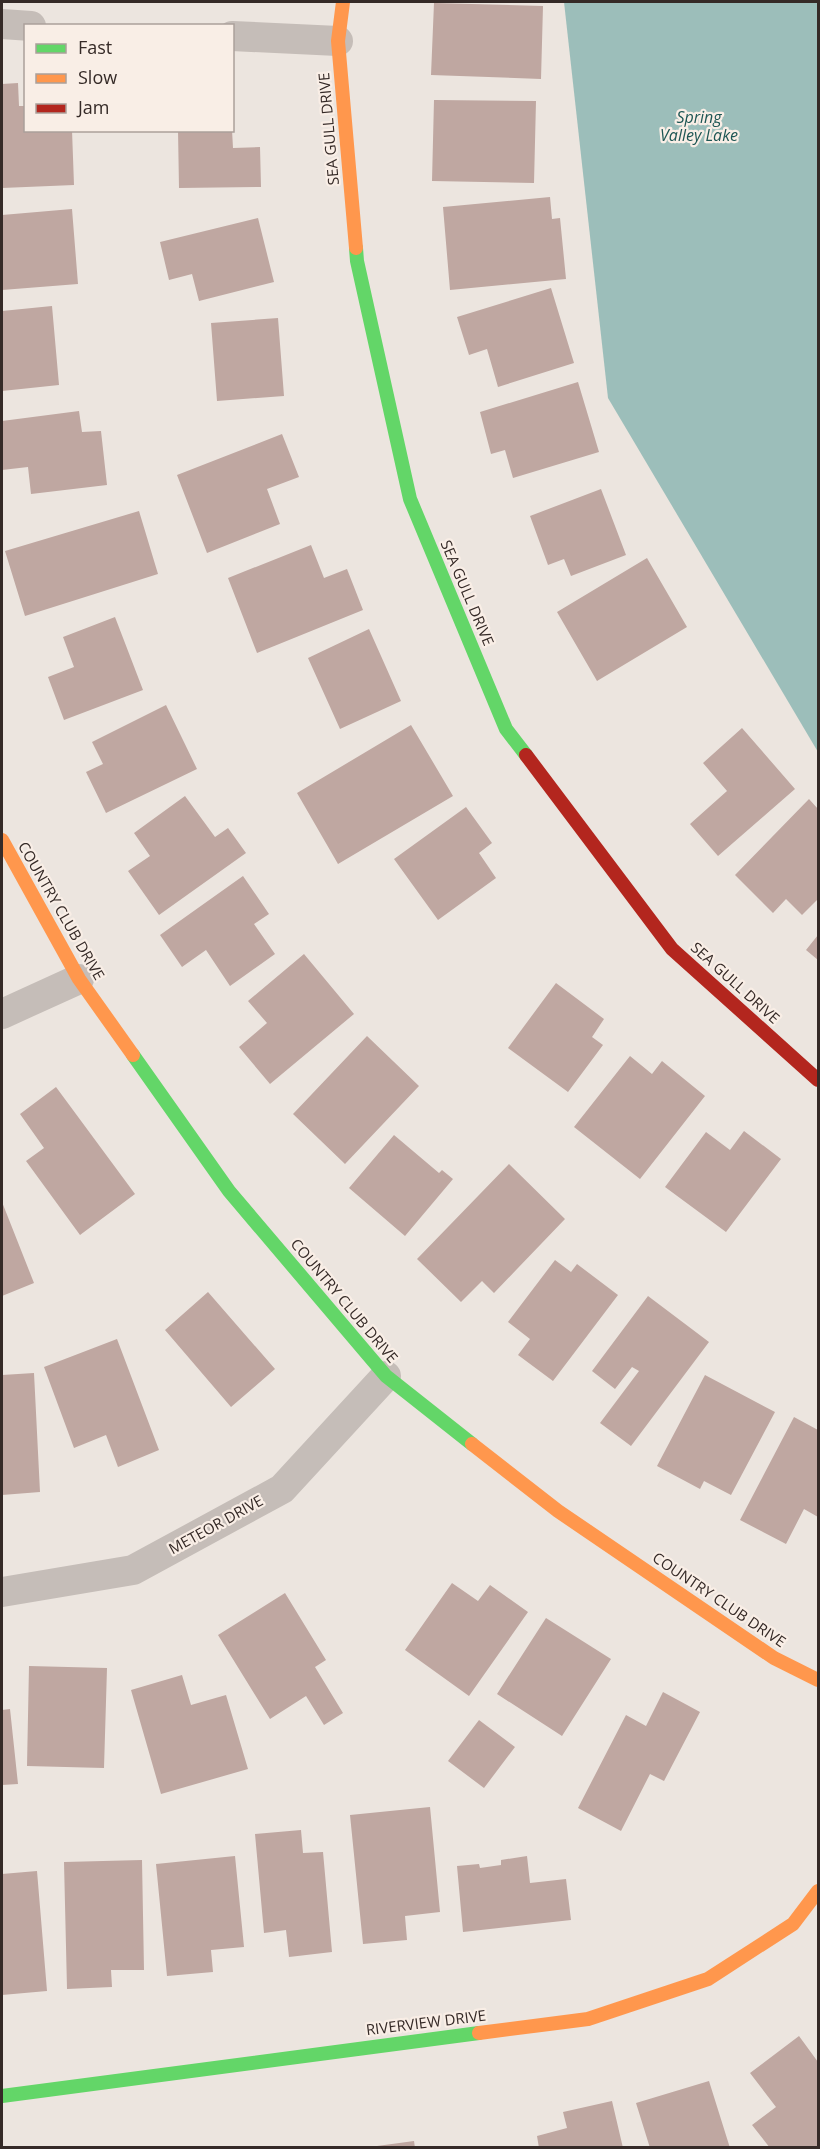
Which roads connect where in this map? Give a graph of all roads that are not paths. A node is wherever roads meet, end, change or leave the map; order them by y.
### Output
1 (343, 2) edge
2 (2, 24) edge
3 (24, 26) edge
4 (234, 36) edge
5 (338, 41) junction
6 (2, 840) edge
7 (79, 980) junction
8 (2, 1014) edge
9 (819, 1080) edge
10 (386, 1376) junction
11 (2, 1592) edge
12 (819, 1680) edge
13 (819, 1891) edge
14 (2, 2096) edge

1 - 5 street, SEA GULL DRIVE
2 - 3 street
4 - 5 street
5 - 9 street, SEA GULL DRIVE
6 - 7 street, COUNTRY CLUB DRIVE
7 - 8 street
7 - 10 street, COUNTRY CLUB DRIVE
10 - 11 street, METEOR DRIVE
10 - 12 street, COUNTRY CLUB DRIVE
13 - 14 street, RIVERVIEW DRIVE

